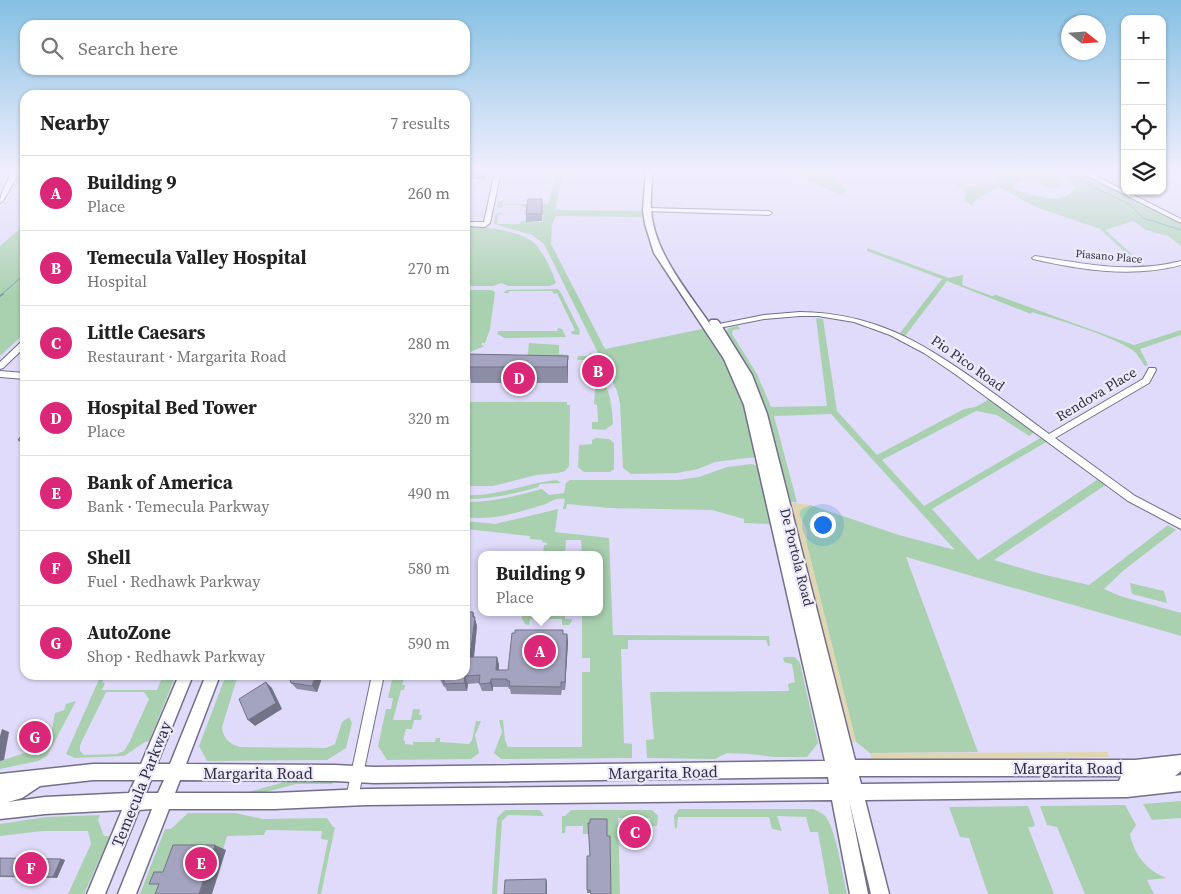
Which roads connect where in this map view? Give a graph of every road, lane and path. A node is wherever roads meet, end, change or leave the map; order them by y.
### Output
1 (489, 213) edge
2 (647, 213) edge
3 (758, 213) edge
4 (769, 213) dead end
5 (1165, 213) edge
6 (1181, 221) edge
7 (470, 224) edge
8 (1035, 258) dead end
9 (1181, 263) edge
10 (713, 327) junction
11 (20, 348) edge
12 (0, 366) edge
13 (1152, 370) dead end
14 (0, 374) edge
15 (20, 376) edge
16 (1050, 437) junction
17 (764, 463) junction
18 (1181, 526) edge
19 (792, 537) junction
20 (184, 680) edge
21 (211, 680) edge
22 (377, 680) edge
23 (1179, 763) edge
24 (842, 769) junction
25 (146, 773) junction
26 (175, 774) junction
27 (357, 774) junction
28 (40, 777) junction
29 (0, 782) edge
30 (1181, 783) edge
31 (1128, 789) junction
32 (847, 792) junction
33 (0, 795) edge
34 (352, 798) junction
35 (134, 801) junction
36 (163, 801) junction
37 (0, 811) edge
38 (96, 894) edge
39 (127, 894) edge
40 (859, 894) edge
41 (880, 894) edge

1 - 7 street
2 - 10 main road, De Portola Road
3 - 4 street
5 - 6 street
8 - 9 street, Piasano Place
10 - 16 street, Pio Pico Road
10 - 17 main road, De Portola Road
10 - 19 main road, De Portola Road
11 - 12 street
13 - 16 street, Rendova Place
14 - 15 street
16 - 18 street, Pio Pico Road
17 - 19 main road
17 - 24 main road, De Portola Road
19 - 24 main road, De Portola Road
20 - 25 main road, Temecula Parkway
21 - 26 main road, Temecula Parkway
22 - 27 street
23 - 24 main road, Margarita Road
23 - 31 main road
24 - 27 main road, Margarita Road
24 - 32 main road, De Portola Road
25 - 26 main road, Margarita Road
25 - 28 main road, Margarita Road
25 - 35 main road, Temecula Parkway
26 - 27 main road, Margarita Road
26 - 36 main road, Temecula Parkway
27 - 34 street
28 - 29 main road, Margarita Road
28 - 33 main road
30 - 31 main road, Margarita Road
31 - 32 main road, Margarita Road
32 - 34 main road, Margarita Road
32 - 40 main road, De Portola Road
32 - 41 main road, De Portola Road
34 - 36 main road, Margarita Road
35 - 36 main road, Margarita Road
35 - 37 main road, Margarita Road
35 - 38 main road, Temecula Parkway
36 - 39 main road, Temecula Parkway

